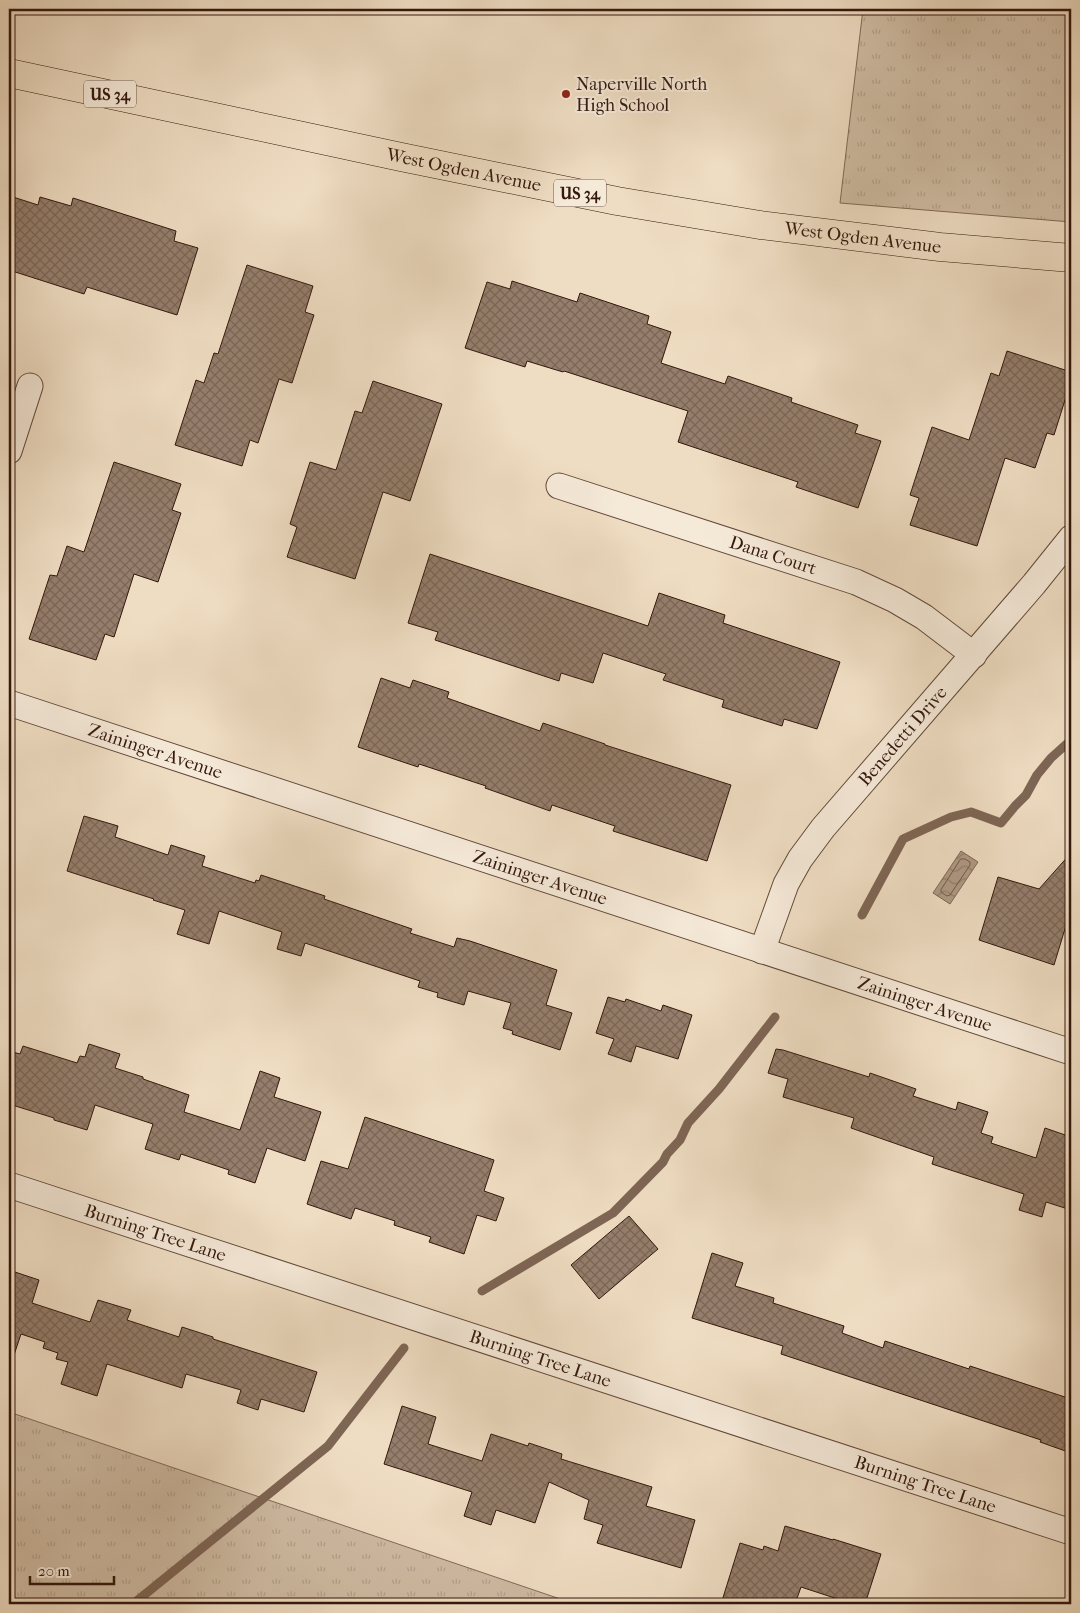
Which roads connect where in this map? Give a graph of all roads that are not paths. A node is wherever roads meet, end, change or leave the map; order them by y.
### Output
1 (9, 73) edge
2 (1071, 258) edge
3 (30, 386) dead end
4 (9, 451) edge
5 (558, 486) dead end
6 (1071, 538) edge
7 (974, 655) junction
8 (9, 703) edge
9 (762, 951) junction
10 (1071, 1052) edge
11 (9, 1185) edge
12 (1071, 1532) edge

1 - 2 main road, West Ogden Avenue / US 34
3 - 4 street
5 - 7 street, Dana Court
6 - 7 street, Benedetti Drive
7 - 9 street, Benedetti Drive
8 - 9 street, Zaininger Avenue
9 - 10 street, Zaininger Avenue
11 - 12 street, Burning Tree Lane

